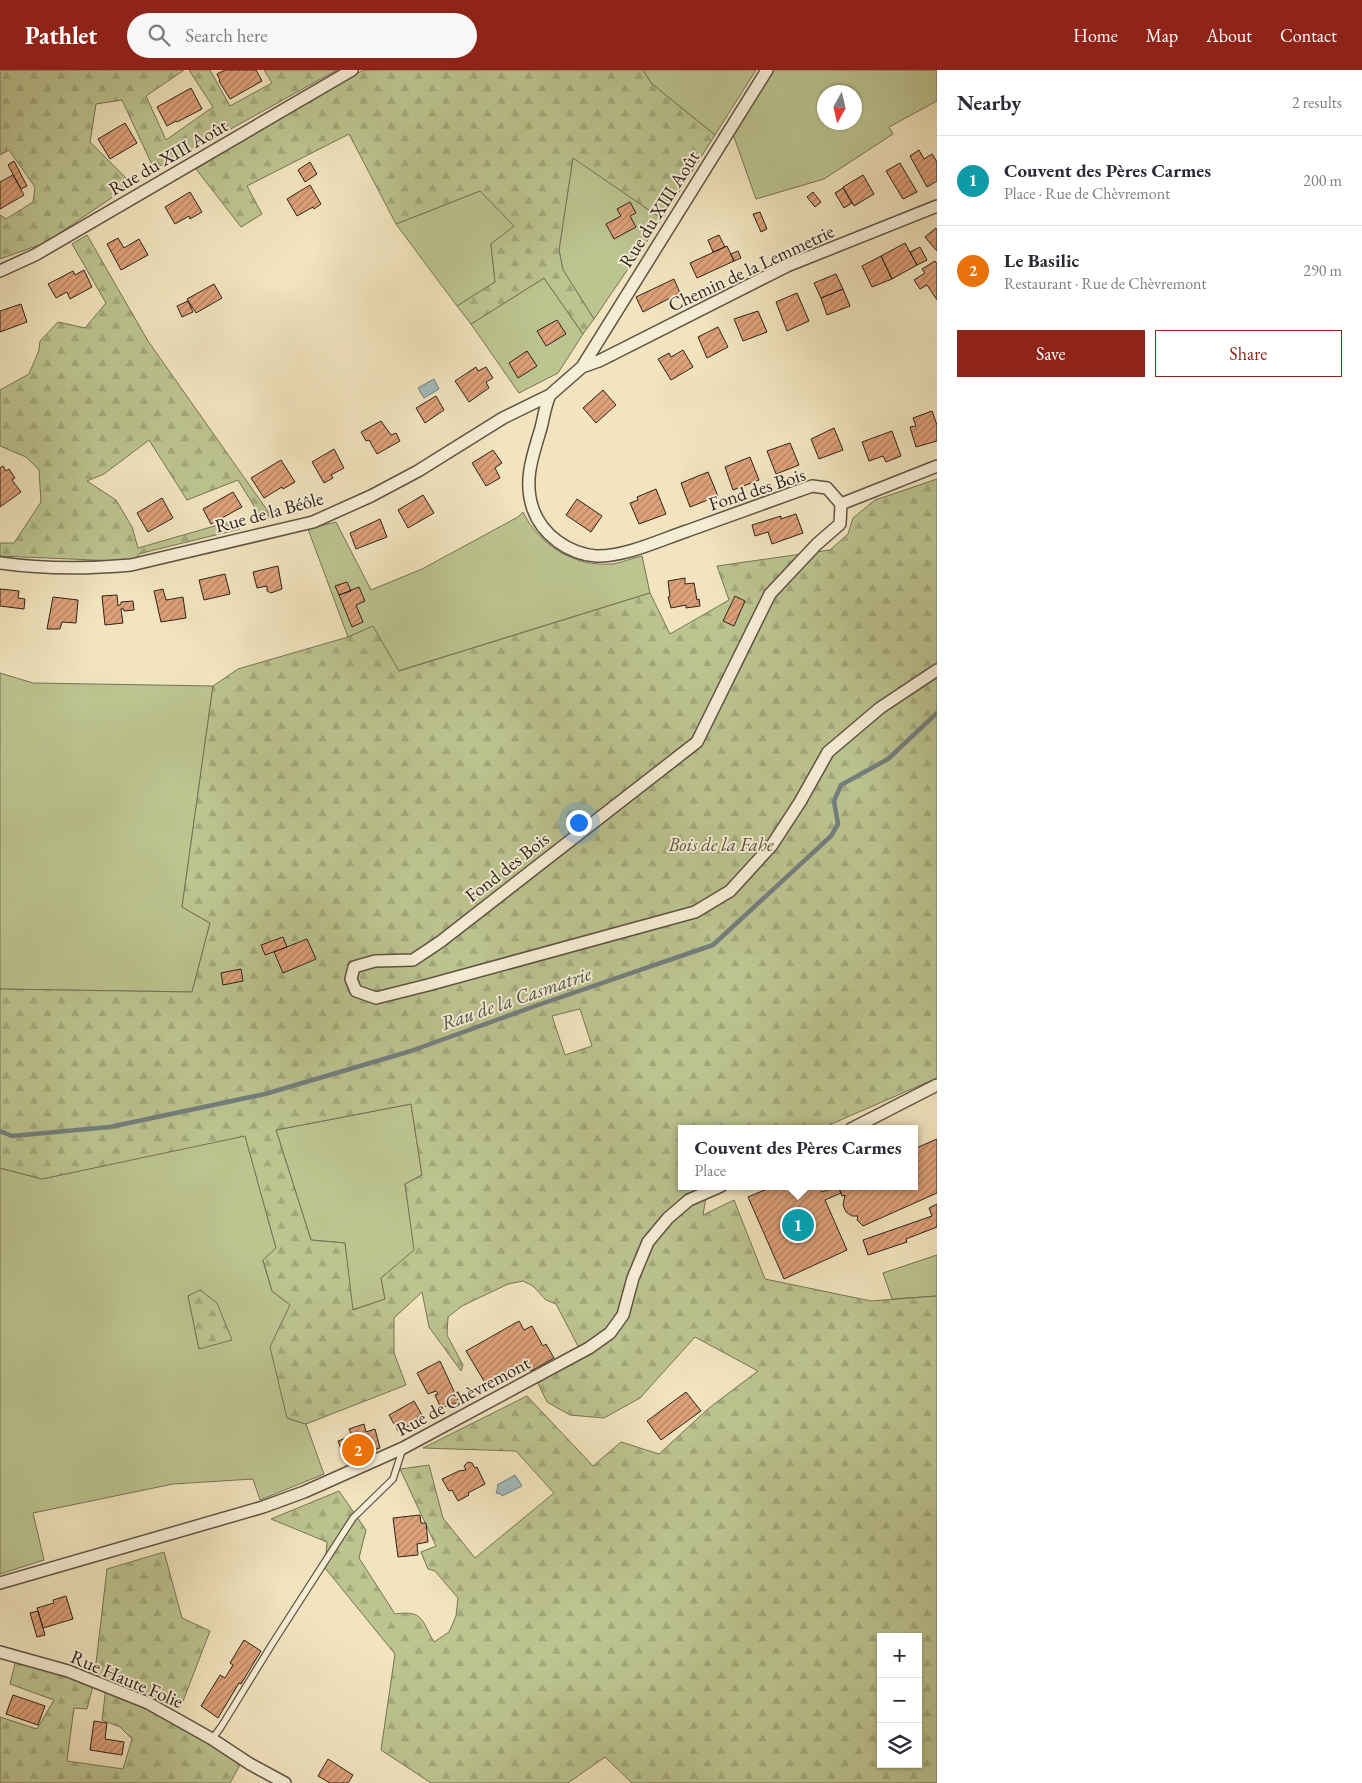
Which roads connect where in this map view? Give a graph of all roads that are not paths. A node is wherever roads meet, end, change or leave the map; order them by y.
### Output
1 (352, 70) edge
2 (767, 70) edge
3 (937, 206) edge
4 (0, 271) edge
5 (582, 367) junction
6 (550, 395) junction
7 (937, 466) edge
8 (841, 504) junction
9 (0, 563) edge
10 (937, 670) edge
11 (937, 1085) edge
12 (859, 1125) edge
13 (712, 1190) edge
14 (403, 1448) junction
15 (0, 1583) edge
16 (0, 1652) edge
17 (212, 1739) junction
18 (285, 1783) edge

1 - 4 street, Rue du XIII Août
2 - 5 street, Rue du XIII Août
3 - 5 street, Chemin de la Lemmetrie
5 - 6 street, Rue de la Béôle
6 - 8 street, Fond des Bois
6 - 9 street, Rue de la Béôle
7 - 8 street
8 - 10 street, Fond des Bois
11 - 12 street
13 - 14 street, Rue de Chèvremont
14 - 15 street, Rue de Chèvremont
14 - 17 lane
16 - 17 street, Rue Haute Folie
17 - 18 street, Rue Haute Folie

